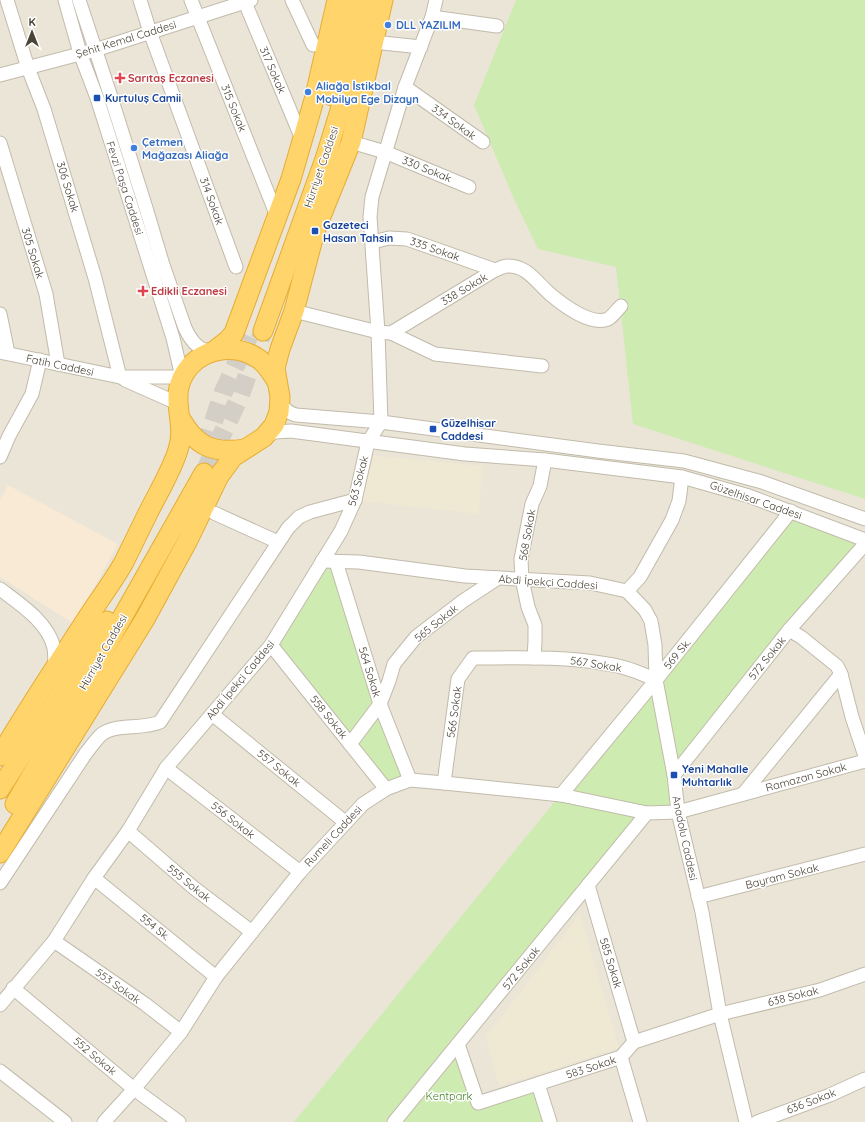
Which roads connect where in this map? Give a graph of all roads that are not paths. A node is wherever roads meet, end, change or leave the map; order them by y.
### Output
1 (7, 0) edge
2 (65, 0) edge
3 (79, 0) edge
4 (140, 0) edge
5 (191, 0) edge
6 (292, 0) edge
7 (337, 0) edge
8 (353, 0) edge
9 (368, 0) edge
10 (383, 0) edge
11 (436, 0) edge
12 (247, 1) edge
13 (432, 16) junction
14 (198, 17) junction
15 (497, 26) dead end
16 (150, 32) junction
17 (373, 42) junction
18 (313, 45) dead end
19 (421, 47) junction
20 (95, 50) junction
21 (80, 54) junction
22 (28, 68) junction
23 (0, 76) edge
24 (405, 87) junction
25 (302, 139) junction
26 (351, 142) junction
27 (483, 142) dead end
28 (0, 144) edge
29 (384, 152) junction
30 (469, 187) dead end
31 (277, 216) junction
32 (373, 242) junction
33 (236, 267) dead end
34 (495, 270) junction
35 (621, 306) dead end
36 (294, 311) junction
37 (0, 314) edge
38 (378, 332) junction
39 (392, 333) junction
40 (214, 351) junction
41 (4, 352) edge
42 (40, 360) junction
43 (58, 364) junction
44 (542, 366) dead end
45 (120, 377) junction
46 (182, 377) junction
47 (279, 390) junction
48 (179, 411) junction
49 (381, 422) junction
50 (264, 437) junction
51 (368, 442) junction
52 (244, 449) junction
53 (0, 456) edge
54 (544, 460) junction
55 (682, 477) junction
56 (355, 500) junction
57 (791, 511) junction
58 (214, 513) dead end
59 (865, 519) edge
60 (865, 540) edge
61 (278, 542) junction
62 (865, 544) edge
63 (322, 561) junction
64 (336, 562) junction
65 (498, 578) junction
66 (522, 579) junction
67 (0, 589) edge
68 (627, 591) junction
69 (789, 630) junction
70 (271, 645) junction
71 (534, 658) junction
72 (54, 669) junction
73 (841, 674) junction
74 (656, 680) junction
75 (380, 704) junction
76 (212, 714) junction
77 (350, 744) junction
78 (1, 751) edge
79 (865, 756) edge
80 (865, 761) edge
81 (166, 768) junction
82 (674, 775) junction
83 (410, 780) junction
84 (444, 783) junction
85 (0, 789) edge
86 (386, 789) junction
87 (743, 794) junction
88 (561, 795) junction
89 (678, 812) junction
90 (647, 813) junction
91 (345, 822) junction
92 (0, 829) edge
93 (128, 831) junction
94 (0, 853) edge
95 (865, 854) edge
96 (300, 872) junction
97 (94, 878) junction
98 (0, 883) edge
99 (588, 885) junction
100 (698, 897) junction
101 (252, 932) junction
102 (54, 941) junction
103 (865, 974) edge
104 (216, 976) junction
105 (13, 988) junction
106 (0, 1005) edge
107 (720, 1014) junction
108 (181, 1032) junction
109 (634, 1042) junction
110 (458, 1044) junction
111 (621, 1057) junction
112 (0, 1071) edge
113 (865, 1080) edge
114 (538, 1084) junction
115 (134, 1089) junction
116 (65, 1122) edge
117 (104, 1122) edge
118 (179, 1122) edge
119 (394, 1122) edge
120 (550, 1122) edge
121 (640, 1122) edge
122 (746, 1122) edge
123 (757, 1122) edge

1 - 22 street, 306 Sokak
2 - 21 street, Fevzi Paşa Caddesi
3 - 20 street, Fevzi Paşa Caddesi
4 - 16 street, 314 Sokak
5 - 14 street, 315 Sokak
6 - 18 street
7 - 25 highway
8 - 9 highway, Hürriyet Caddesi
10 - 17 highway
11 - 13 street
12 - 14 street, Şehit Kemal Caddesi
12 - 25 street, 317 Sokak
13 - 15 street
13 - 19 street
14 - 16 street, Şehit Kemal Caddesi
14 - 31 street, 315 Sokak
16 - 20 street, Şehit Kemal Caddesi
16 - 33 street, 314 Sokak
17 - 19 street
17 - 26 highway
19 - 24 street
20 - 21 street, Şehit Kemal Caddesi
20 - 40 street, Fevzi Paşa Caddesi
21 - 22 street, Şehit Kemal Caddesi
21 - 46 street, Fevzi Paşa Caddesi
22 - 23 street, Şehit Kemal Caddesi
22 - 45 street, 306 Sokak
24 - 27 street, 334 Sokak
24 - 29 street
25 - 31 highway
26 - 29 street, 330 Sokak
26 - 36 highway
28 - 43 street, 305 Sokak
29 - 30 street, 330 Sokak
29 - 32 street
31 - 40 highway
32 - 34 street, 335 Sokak
32 - 38 street
34 - 35 street, 338 Sokak
34 - 39 street, 338 Sokak
36 - 38 street
36 - 47 highway
37 - 41 street
38 - 39 street
38 - 49 street
39 - 44 street
40 - 46 highway
40 - 47 highway
41 - 42 street, Fatih Caddesi
42 - 43 street, Fatih Caddesi
42 - 53 street
43 - 45 street, Fatih Caddesi
45 - 46 street, Fatih Caddesi
45 - 48 street, Fatih Caddesi
46 - 48 highway
47 - 49 street, Güzelhisar Caddesi
47 - 50 highway
48 - 52 highway
48 - 72 highway
49 - 51 street, 563 Sokak
49 - 59 street, Güzelhisar Caddesi
50 - 51 street, Güzelhisar Caddesi
50 - 52 highway
51 - 54 street, Güzelhisar Caddesi
51 - 56 street, 563 Sokak
52 - 94 highway
54 - 55 street, Güzelhisar Caddesi
54 - 66 street, 568 Sokak
55 - 57 street, Güzelhisar Caddesi
55 - 68 street
56 - 61 street
56 - 63 street, 563 Sokak
57 - 60 street, Güzelhisar Caddesi
57 - 74 street, 569 Sk.
58 - 61 street
61 - 98 street
62 - 69 street, 572 Sokak
63 - 64 street, Abdi İpekçi Caddesi
63 - 70 street, Abdi İpekçi Caddesi
64 - 65 street, Abdi İpekçi Caddesi
64 - 75 street, 564 Sokak
65 - 66 street, Abdi İpekçi Caddesi
65 - 75 street, 565 Sokak
66 - 68 street, Abdi İpekçi Caddesi
66 - 71 street, 568 Sokak
67 - 72 street
68 - 74 street, Anadolu Caddesi
69 - 73 street
69 - 82 street, 572 Sokak
70 - 76 street, Abdi İpekçi Caddesi
70 - 77 street, 558 Sokak
71 - 74 street, 567 Sokak
71 - 84 street, 566 Sokak
72 - 78 highway
73 - 79 street
73 - 87 street
74 - 82 street, Anadolu Caddesi
74 - 88 street, 569 Sk.
75 - 77 street, 565 Sokak
75 - 83 street, 564 Sokak
76 - 81 street, Abdi İpekçi Caddesi
76 - 91 street, 557 Sokak
77 - 86 street, 558 Sokak
80 - 87 street, Ramazan Sokak
81 - 93 street, Abdi İpekçi Caddesi
81 - 96 street, 556 Sokak
82 - 89 street, Anadolu Caddesi
83 - 84 street, Rumeli Caddesi
83 - 86 street, Rumeli Caddesi
84 - 88 street, Rumeli Caddesi
85 - 92 highway, Hürriyet Caddesi
86 - 91 street, Rumeli Caddesi
87 - 89 street, Ramazan Sokak
88 - 90 street, Rumeli Caddesi
89 - 90 street, Rumeli Caddesi
89 - 100 street, Anadolu Caddesi
90 - 99 street, 572 Sokak
91 - 96 street, Rumeli Caddesi
93 - 97 street, Abdi İpekçi Caddesi
93 - 101 street, 555 Sokak
95 - 100 street, Bayram Sokak
96 - 101 street, Rumeli Caddesi
97 - 102 street, Abdi İpekçi Caddesi
97 - 104 street, 554 Sk.
99 - 109 street, 585 Sokak
99 - 110 street, 572 Sokak
100 - 107 street, Anadolu Caddesi
101 - 104 street, Rumeli Caddesi
102 - 105 street, Abdi İpekçi Caddesi
102 - 108 street, 553 Sokak
103 - 107 street, 638 Sokak
104 - 108 street, Rumeli Caddesi
105 - 106 street, Abdi İpekçi Caddesi
105 - 115 street, 552 Sokak
107 - 109 street
107 - 122 street, Anadolu Caddesi
108 - 115 street, Rumeli Caddesi
109 - 111 street, 583 Sokak
110 - 114 street, 583 Sokak
110 - 119 street, 572 Sokak
111 - 114 street, 583 Sokak
111 - 121 street
112 - 116 street
113 - 123 street, 636 Sokak
114 - 120 street
115 - 117 street, Rumeli Caddesi
115 - 118 street, 552 Sokak

